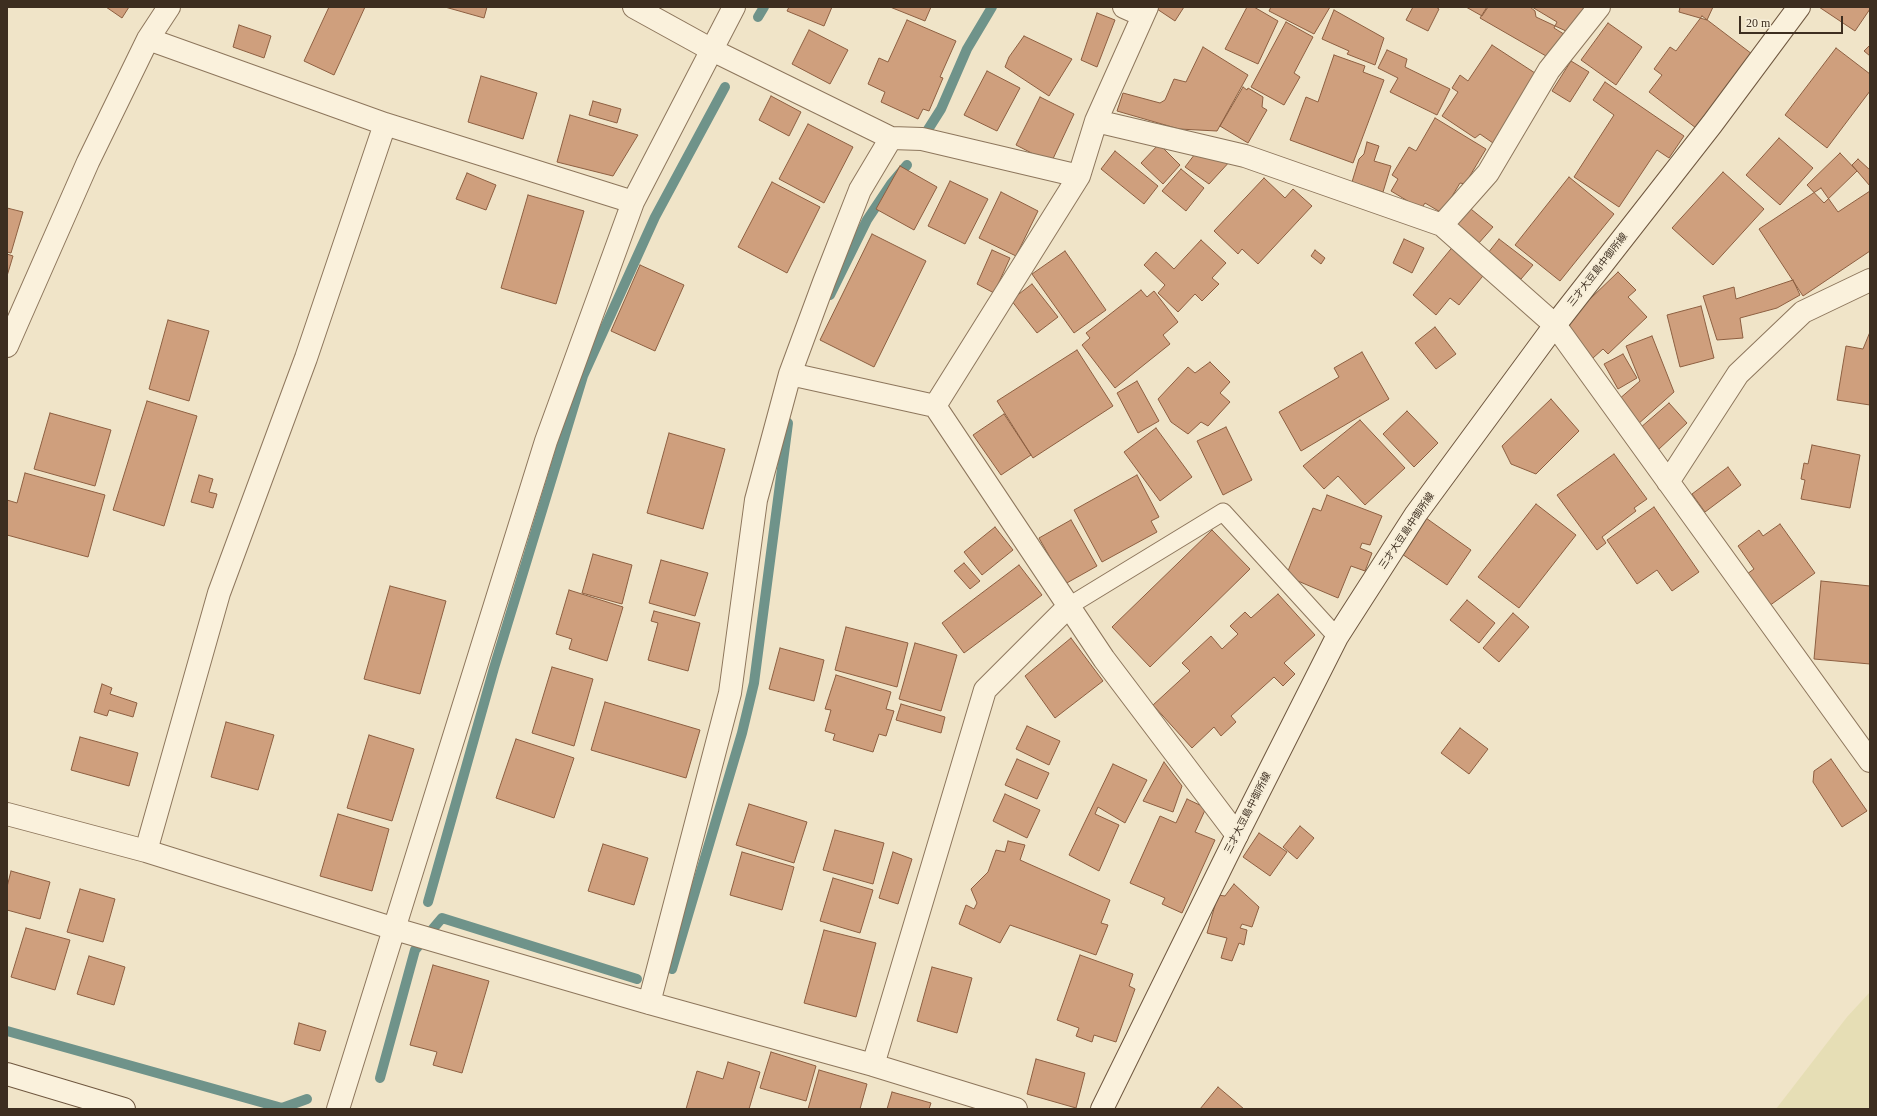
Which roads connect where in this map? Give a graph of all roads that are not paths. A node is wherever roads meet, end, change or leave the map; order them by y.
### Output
1 (169, 7) edge
2 (634, 7) edge
3 (734, 7) edge
4 (1600, 7) edge
5 (1799, 7) edge
6 (1137, 10) edge
7 (148, 39) junction
8 (712, 50) junction
9 (1096, 121) junction
10 (385, 124) junction
11 (891, 138) junction
12 (1079, 176) junction
13 (633, 202) junction
14 (1442, 225) junction
15 (1870, 280) edge
16 (1555, 325) junction
17 (8, 342) edge
18 (790, 374) junction
19 (935, 406) junction
20 (1668, 482) junction
21 (1069, 606) junction
22 (1337, 636) junction
23 (1870, 761) edge
24 (7, 814) edge
25 (1237, 835) junction
26 (146, 851) junction
27 (395, 929) junction
28 (649, 1003) junction
29 (873, 1065) junction
30 (7, 1074) edge
31 (124, 1109) edge
32 (338, 1109) edge
33 (1016, 1109) edge
34 (1102, 1109) edge

1 - 7 street
2 - 8 street
3 - 8 street
4 - 14 street
5 - 16 street, 三才大豆島中御所線
6 - 9 street
7 - 10 street
7 - 17 street
8 - 11 street
8 - 13 street
9 - 12 street
9 - 14 street
10 - 13 street
10 - 26 street
11 - 12 street
11 - 18 street
12 - 19 street
13 - 27 street
14 - 16 street
15 - 20 street
16 - 20 street
16 - 22 street, 三才大豆島中御所線
18 - 19 street
18 - 28 street
19 - 21 street
20 - 23 street
21 - 22 lane
21 - 25 street
21 - 29 street
22 - 25 street, 三才大豆島中御所線
24 - 26 street
25 - 34 street, 三才大豆島中御所線
26 - 27 street
27 - 28 street
27 - 32 street
28 - 29 street
29 - 33 street
30 - 31 street

